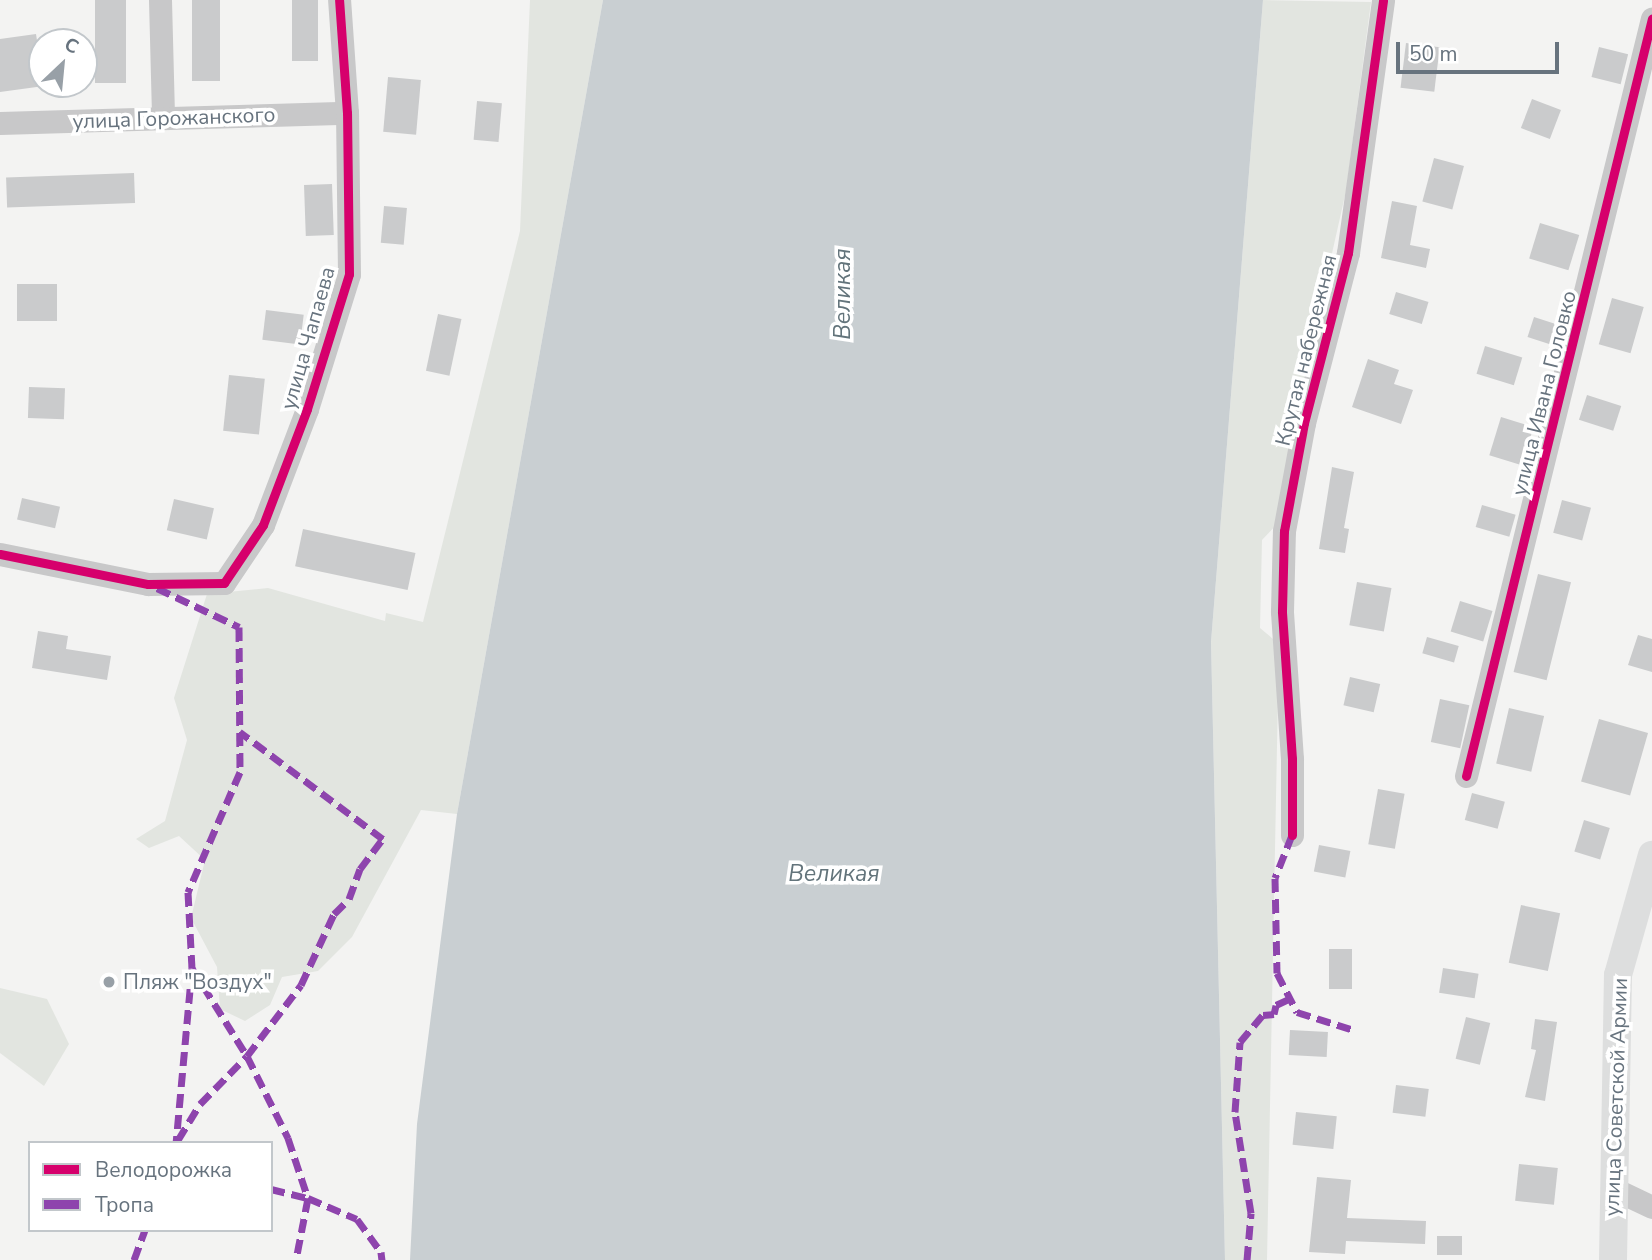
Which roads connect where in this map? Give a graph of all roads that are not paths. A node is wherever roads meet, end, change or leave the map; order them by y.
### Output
1 (160, 0) edge
2 (339, 0) edge
3 (1382, 0) edge
4 (1652, 18) edge
5 (347, 113) junction
6 (163, 118) junction
7 (0, 123) edge
8 (0, 554) edge
9 (1466, 776) dead end
10 (1292, 835) dead end
11 (1652, 855) edge
12 (1612, 1188) junction
13 (1652, 1207) edge
14 (1613, 1260) edge

1 - 6 street
2 - 5 street, улица Чапаева
3 - 10 street, Крутая набережная
4 - 9 street, улица Ивана Головко
5 - 6 street, улица Горожанского
5 - 8 street, улица Чапаева
6 - 7 street, улица Горожанского
11 - 12 main road, улица Советской Армии
12 - 13 street
12 - 14 main road, улица Советской Армии

